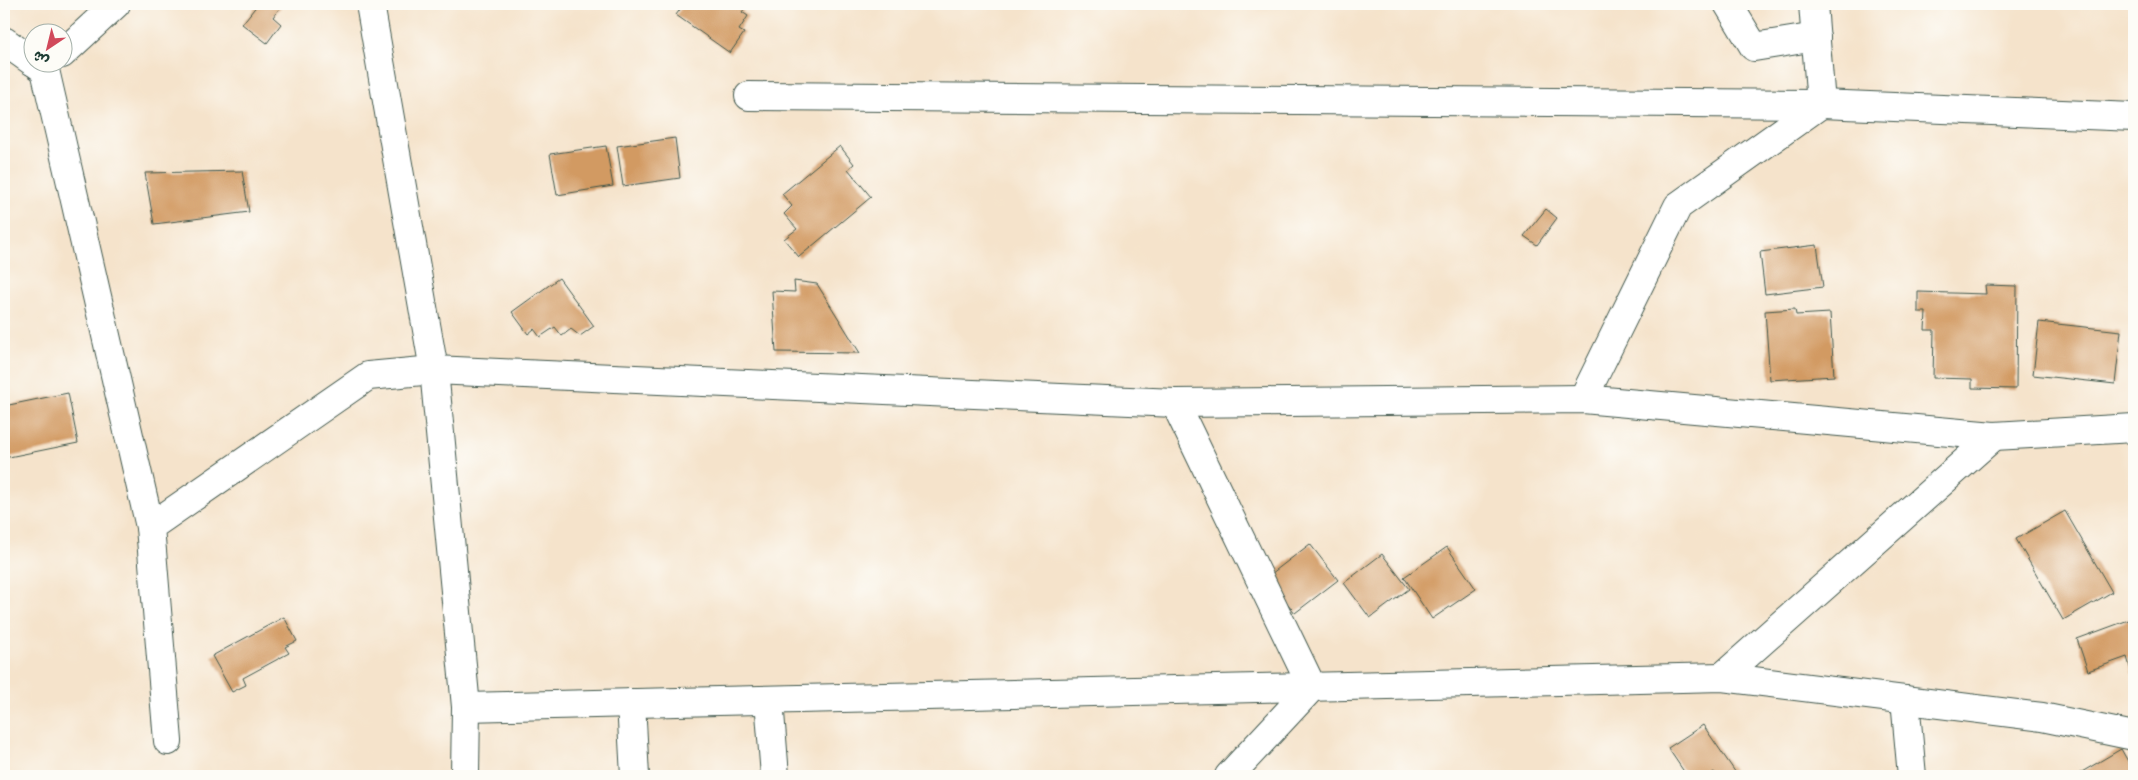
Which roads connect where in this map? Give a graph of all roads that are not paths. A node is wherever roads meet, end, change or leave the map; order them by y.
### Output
1 (116, 4) edge
2 (370, 4) edge
3 (1728, 4) edge
4 (1813, 4) edge
5 (1816, 37) junction
6 (72, 40) edge
7 (4, 41) edge
8 (22, 50) edge
9 (48, 72) edge
10 (749, 96) dead end
11 (1821, 104) junction
12 (2134, 117) edge
13 (434, 370) junction
14 (1582, 399) junction
15 (1175, 403) junction
16 (2134, 428) edge
17 (1994, 436) junction
18 (150, 527) junction
19 (1722, 677) junction
20 (1312, 687) junction
21 (769, 700) junction
22 (1905, 700) junction
23 (631, 703) junction
24 (466, 708) junction
25 (2134, 736) edge
26 (168, 741) dead end
27 (465, 776) edge
28 (635, 776) edge
29 (775, 776) edge
30 (1229, 776) edge
31 (1912, 776) edge

1 - 6 street
2 - 13 street
3 - 5 street
4 - 5 street
5 - 11 street
7 - 8 street
9 - 18 street
10 - 11 street
11 - 12 street
11 - 14 street
13 - 15 street
13 - 18 street
13 - 24 street
14 - 15 street
14 - 17 street
15 - 20 street
16 - 17 street
17 - 19 street
18 - 26 street
19 - 20 street
19 - 22 street
20 - 21 street
20 - 30 street
21 - 23 street
21 - 29 street
22 - 25 street
22 - 31 street
23 - 24 street
23 - 28 street
24 - 27 street

